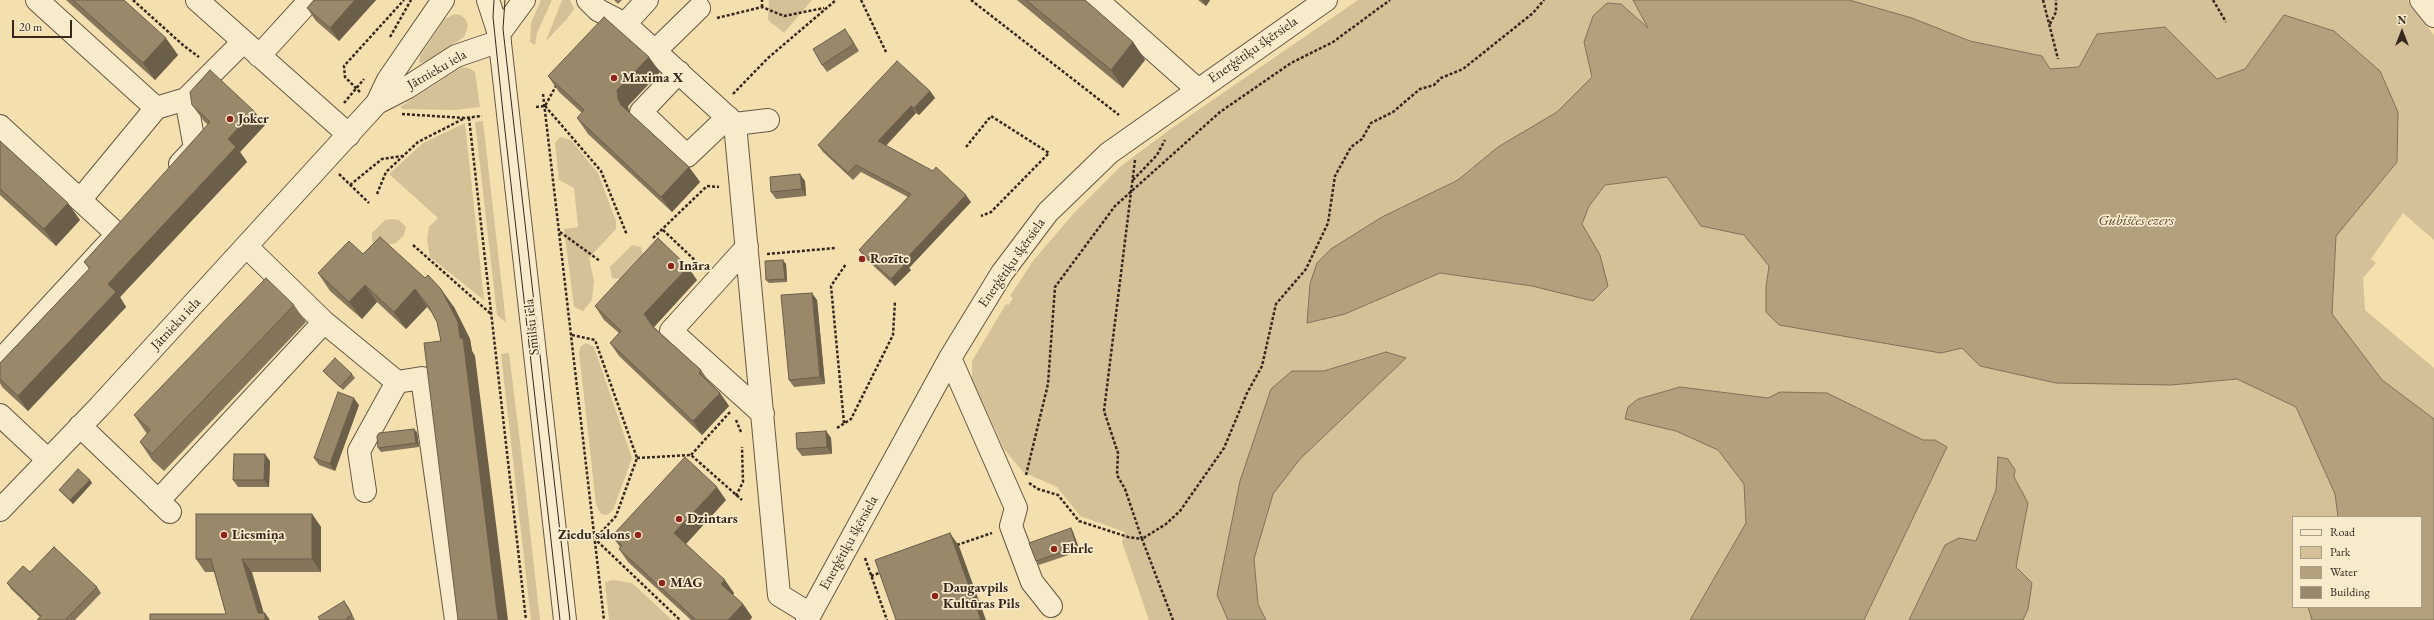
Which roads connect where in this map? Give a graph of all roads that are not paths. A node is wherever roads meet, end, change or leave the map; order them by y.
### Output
1 (37, 0) edge
2 (197, 0) edge
3 (310, 0) edge
4 (443, 0) edge
5 (488, 0) edge
6 (524, 0) edge
7 (647, 0) edge
8 (1097, 0) edge
9 (1326, 0) edge
10 (2421, 0) edge
11 (593, 5) edge
12 (704, 14) road end
13 (2434, 16) edge
14 (625, 24) junction
15 (500, 38) junction
16 (251, 49) junction
17 (655, 51) junction
18 (679, 72) junction
19 (1197, 89) junction
20 (186, 99) junction
21 (371, 100) junction
22 (156, 108) junction
23 (727, 116) junction
24 (768, 120) dead end
25 (0, 126) edge
26 (349, 134) junction
27 (169, 177) edge
28 (80, 200) junction
29 (133, 217) edge
30 (117, 234) junction
31 (247, 247) junction
32 (756, 251) junction
33 (324, 322) junction
34 (950, 358) junction
35 (0, 361) edge
36 (397, 382) junction
37 (763, 414) junction
38 (0, 415) edge
39 (80, 426) junction
40 (47, 459) junction
41 (365, 491) dead end
42 (0, 510) edge
43 (1051, 606) dead end
44 (809, 617) edge
45 (456, 620) edge
46 (565, 620) edge

1 - 22 street
2 - 16 street
3 - 16 street
4 - 21 street, Jātnieku iela
5 - 15 street, Smilšu iela
6 - 15 street
7 - 14 street
8 - 19 street
9 - 19 street, Enerģētiķu šķērsiela
10 - 13 street
11 - 14 street
12 - 17 street
14 - 17 street
15 - 21 street, Jātnieku iela
15 - 46 street, Smilšu iela
16 - 20 street
16 - 26 street
17 - 18 street
18 - 23 street
18 - 23 street
19 - 34 street, Enerģētiķu šķērsiela
20 - 22 street
20 - 27 street
21 - 26 street, Jātnieku iela
22 - 28 street
23 - 24 street
23 - 32 street
25 - 28 street
26 - 31 street, Jātnieku iela
28 - 30 street
29 - 30 street
30 - 35 street
31 - 33 street
31 - 39 street, Jātnieku iela
32 - 37 street
32 - 37 street
33 - 36 street
33 - 39 street
34 - 43 street
34 - 44 street, Enerģētiķu šķērsiela
36 - 41 street
36 - 45 street
37 - 44 street
38 - 40 street
39 - 40 street, Jātnieku iela
40 - 42 street, Jātnieku iela

